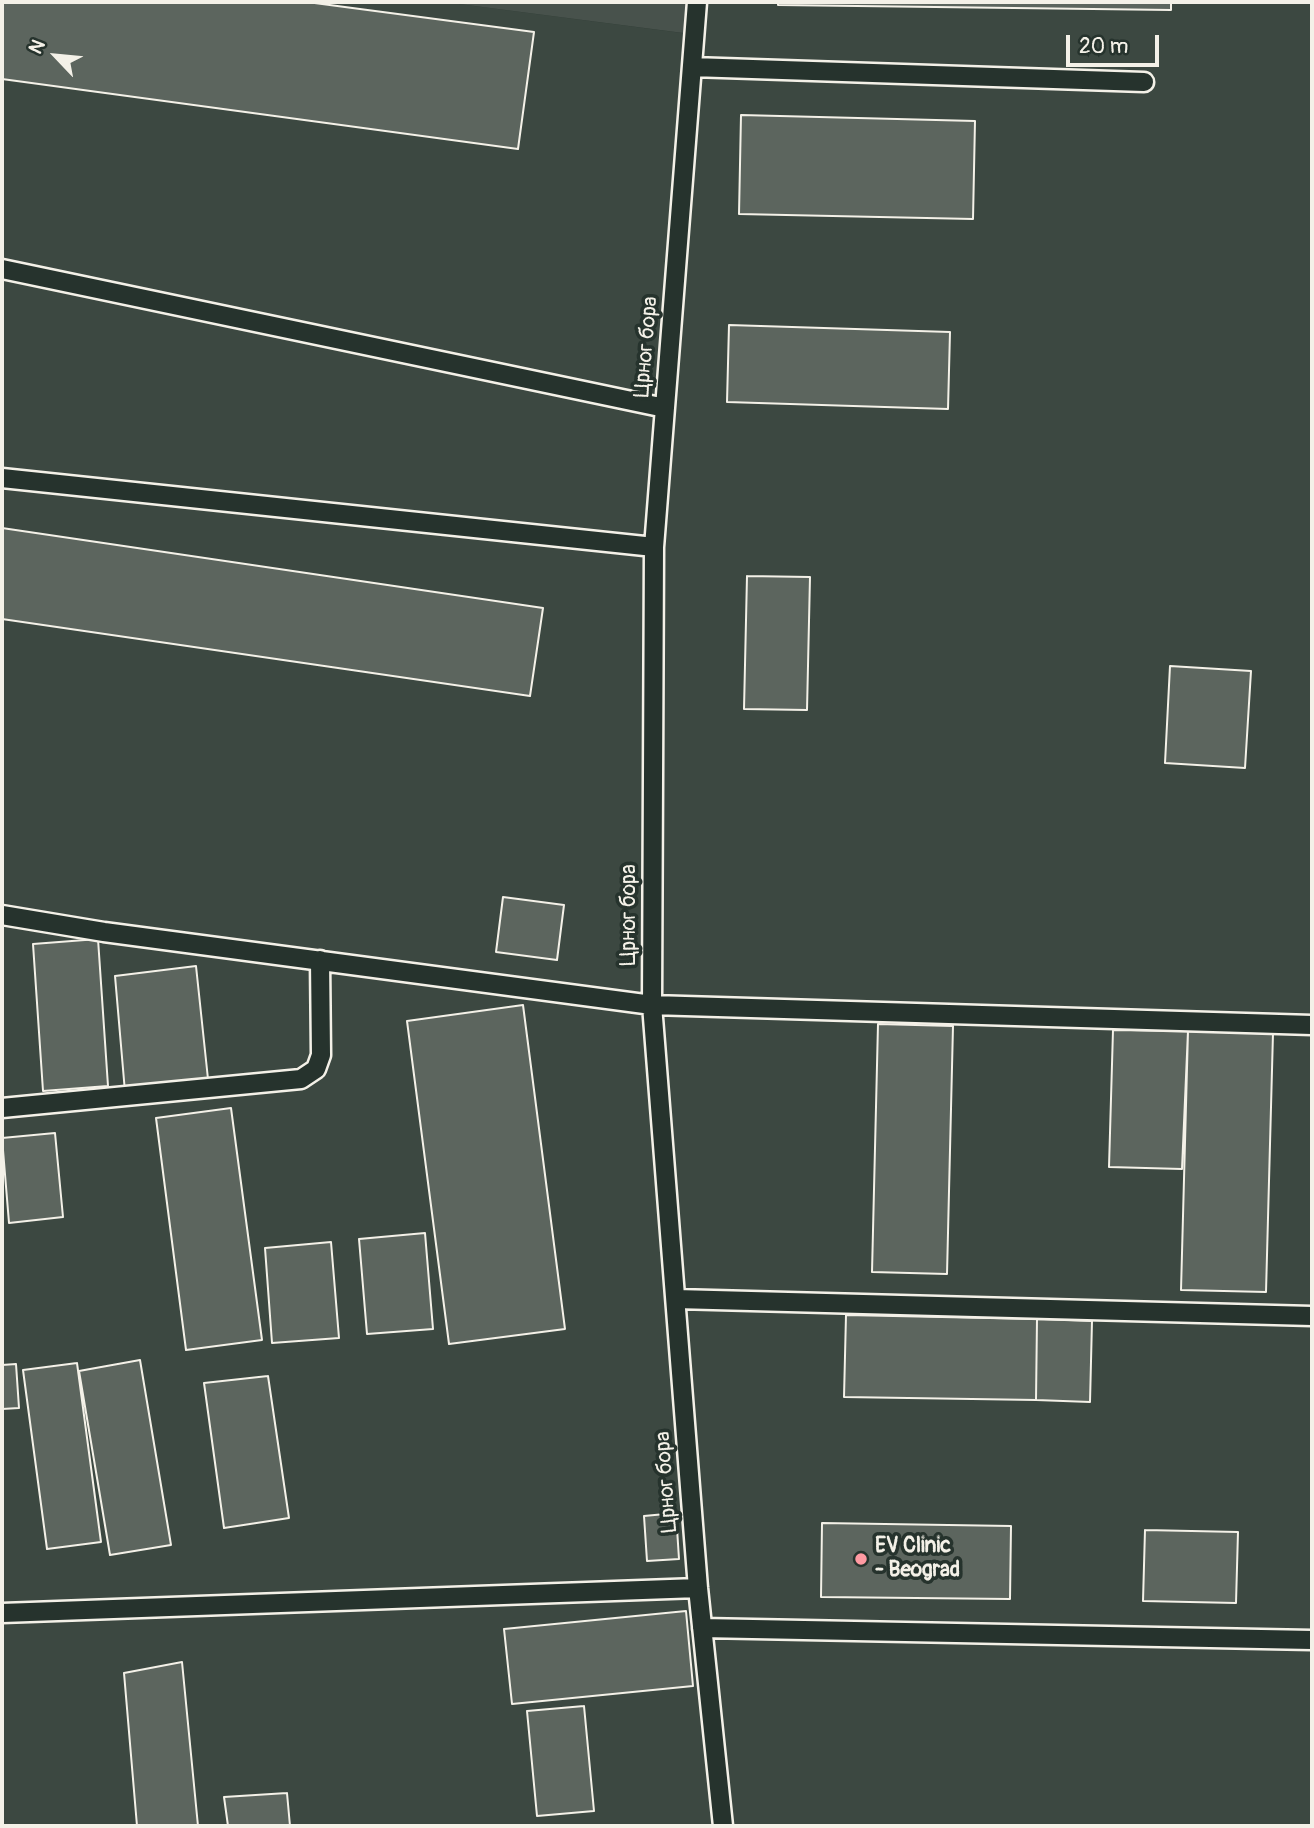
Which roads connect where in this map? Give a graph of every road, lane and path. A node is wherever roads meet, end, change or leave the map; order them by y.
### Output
1 (697, 2) edge
2 (692, 67) junction
3 (1144, 82) dead end
4 (2, 270) edge
5 (665, 408) junction
6 (2, 478) edge
7 (654, 547) junction
8 (2, 915) edge
9 (320, 960) junction
10 (652, 1005) junction
11 (1312, 1025) edge
12 (2, 1108) edge
13 (676, 1299) junction
14 (1312, 1316) edge
15 (698, 1588) junction
16 (2, 1613) edge
17 (702, 1628) junction
18 (1312, 1640) edge
19 (723, 1826) edge

1 - 2 lane, Црног бора
2 - 3 lane
2 - 5 lane, Црног бора
4 - 5 lane
5 - 7 lane, Црног бора
6 - 7 lane
7 - 10 lane, Црног бора
8 - 9 lane
9 - 10 lane
9 - 12 lane
10 - 11 lane
10 - 13 lane, Црног бора
13 - 14 lane
13 - 15 lane, Црног бора
15 - 16 lane
15 - 17 lane, Црног бора
17 - 18 lane
17 - 19 lane, Црног бора

